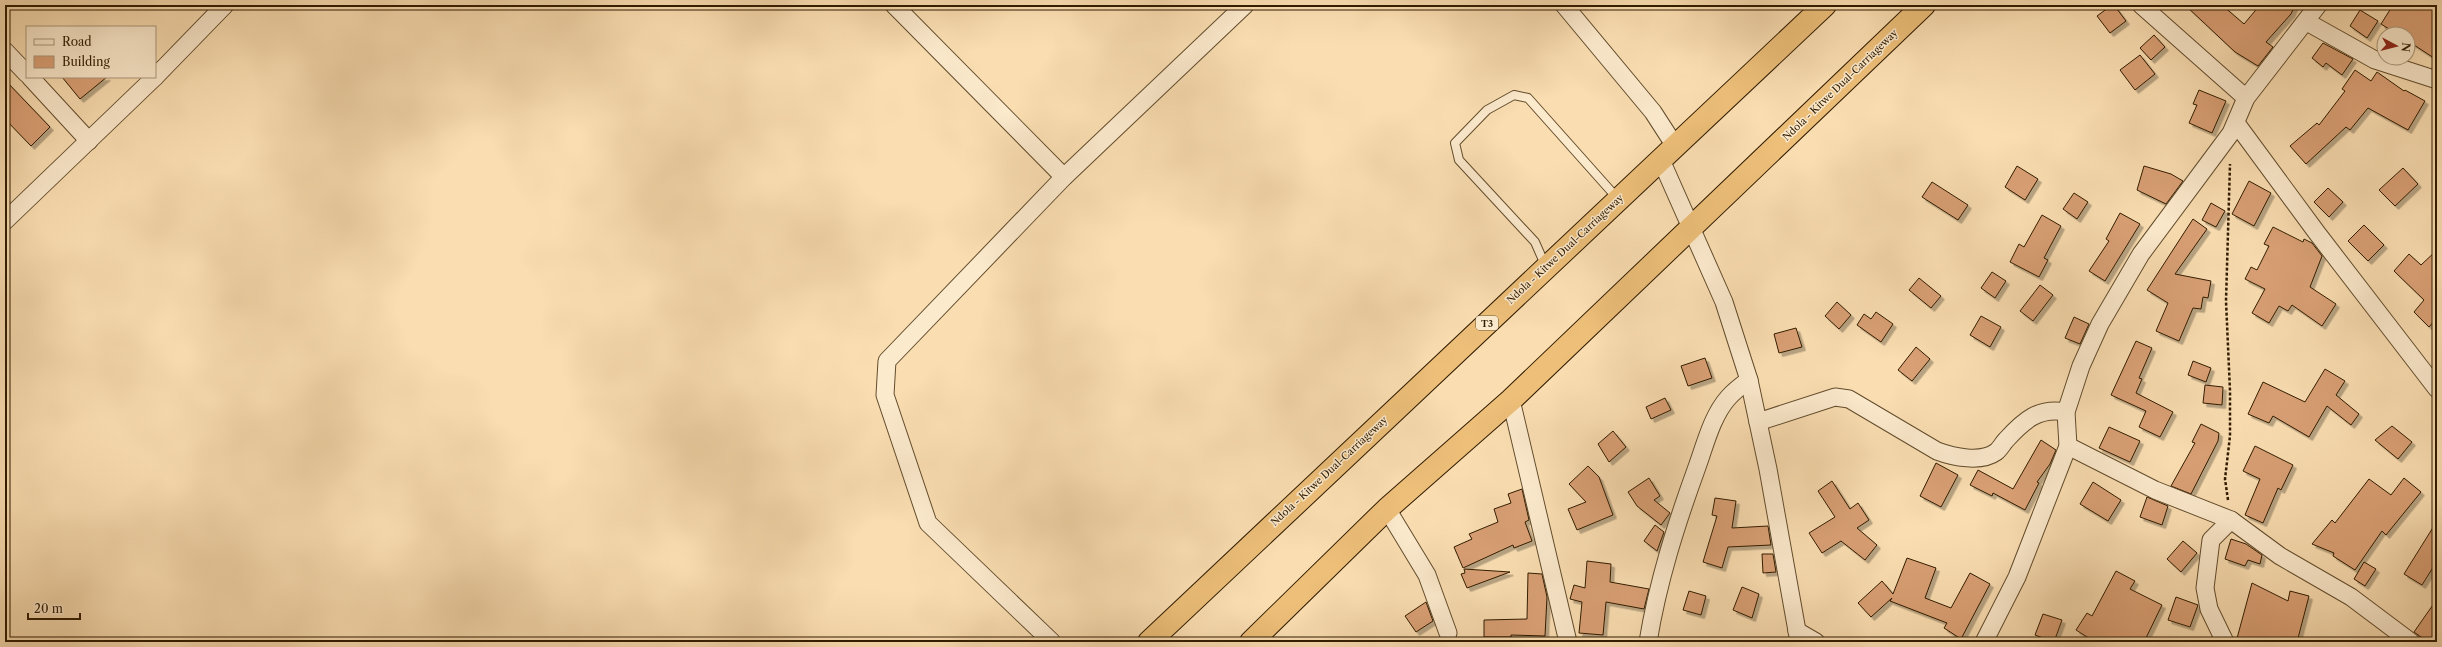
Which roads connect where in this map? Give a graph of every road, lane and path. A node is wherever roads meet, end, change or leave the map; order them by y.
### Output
1 (225, 5) edge
2 (894, 5) edge
3 (1244, 5) edge
4 (1564, 5) edge
5 (1826, 5) edge
6 (1924, 5) edge
7 (2141, 5) edge
8 (2318, 5) edge
9 (2307, 22) junction
10 (5, 51) edge
11 (26, 73) edge
12 (156, 76) edge
13 (31, 78) edge
14 (154, 78) edge
15 (2437, 80) edge
16 (2246, 98) junction
17 (2234, 128) junction
18 (89, 140) junction
19 (1668, 153) junction
20 (1064, 177) junction
21 (1618, 200) junction
22 (5, 221) edge
23 (1692, 227) junction
24 (1546, 268) junction
25 (1749, 380) junction
26 (2437, 389) edge
27 (1510, 400) junction
28 (2066, 412) junction
29 (1758, 422) junction
30 (2068, 446) junction
31 (1387, 509) junction
32 (2231, 520) junction
33 (1448, 633) dead end
34 (1798, 636) edge
35 (1052, 642) edge
36 (1149, 642) edge
37 (1251, 642) edge
38 (1568, 642) edge
39 (1648, 642) edge
40 (1816, 642) edge
41 (1984, 642) edge
42 (2225, 642) edge
43 (2411, 642) edge

1 - 12 street
2 - 20 street
3 - 20 street
4 - 19 street
5 - 19 highway, Ndola - Kitwe Dual-Carriageway / T3
6 - 23 highway, Ndola - Kitwe Dual-Carriageway
7 - 16 street
8 - 9 street
9 - 15 street
9 - 16 street
10 - 11 street
13 - 18 street
14 - 18 street
16 - 17 street
17 - 26 street
17 - 28 street
17 - 32 path
18 - 22 street
19 - 21 highway, Ndola - Kitwe Dual-Carriageway / T3
19 - 23 street
20 - 35 street
21 - 24 highway, Ndola - Kitwe Dual-Carriageway / T3
21 - 24 lane
23 - 25 street
23 - 27 highway, Ndola - Kitwe Dual-Carriageway
24 - 36 highway, Ndola - Kitwe Dual-Carriageway / T3
25 - 29 street
25 - 39 street
27 - 31 highway, Ndola - Kitwe Dual-Carriageway
27 - 38 street
28 - 29 street
28 - 30 street
29 - 34 street
30 - 32 street
30 - 41 street
31 - 33 street
31 - 37 highway, Ndola - Kitwe Dual-Carriageway
32 - 42 street
32 - 43 street
34 - 40 street

